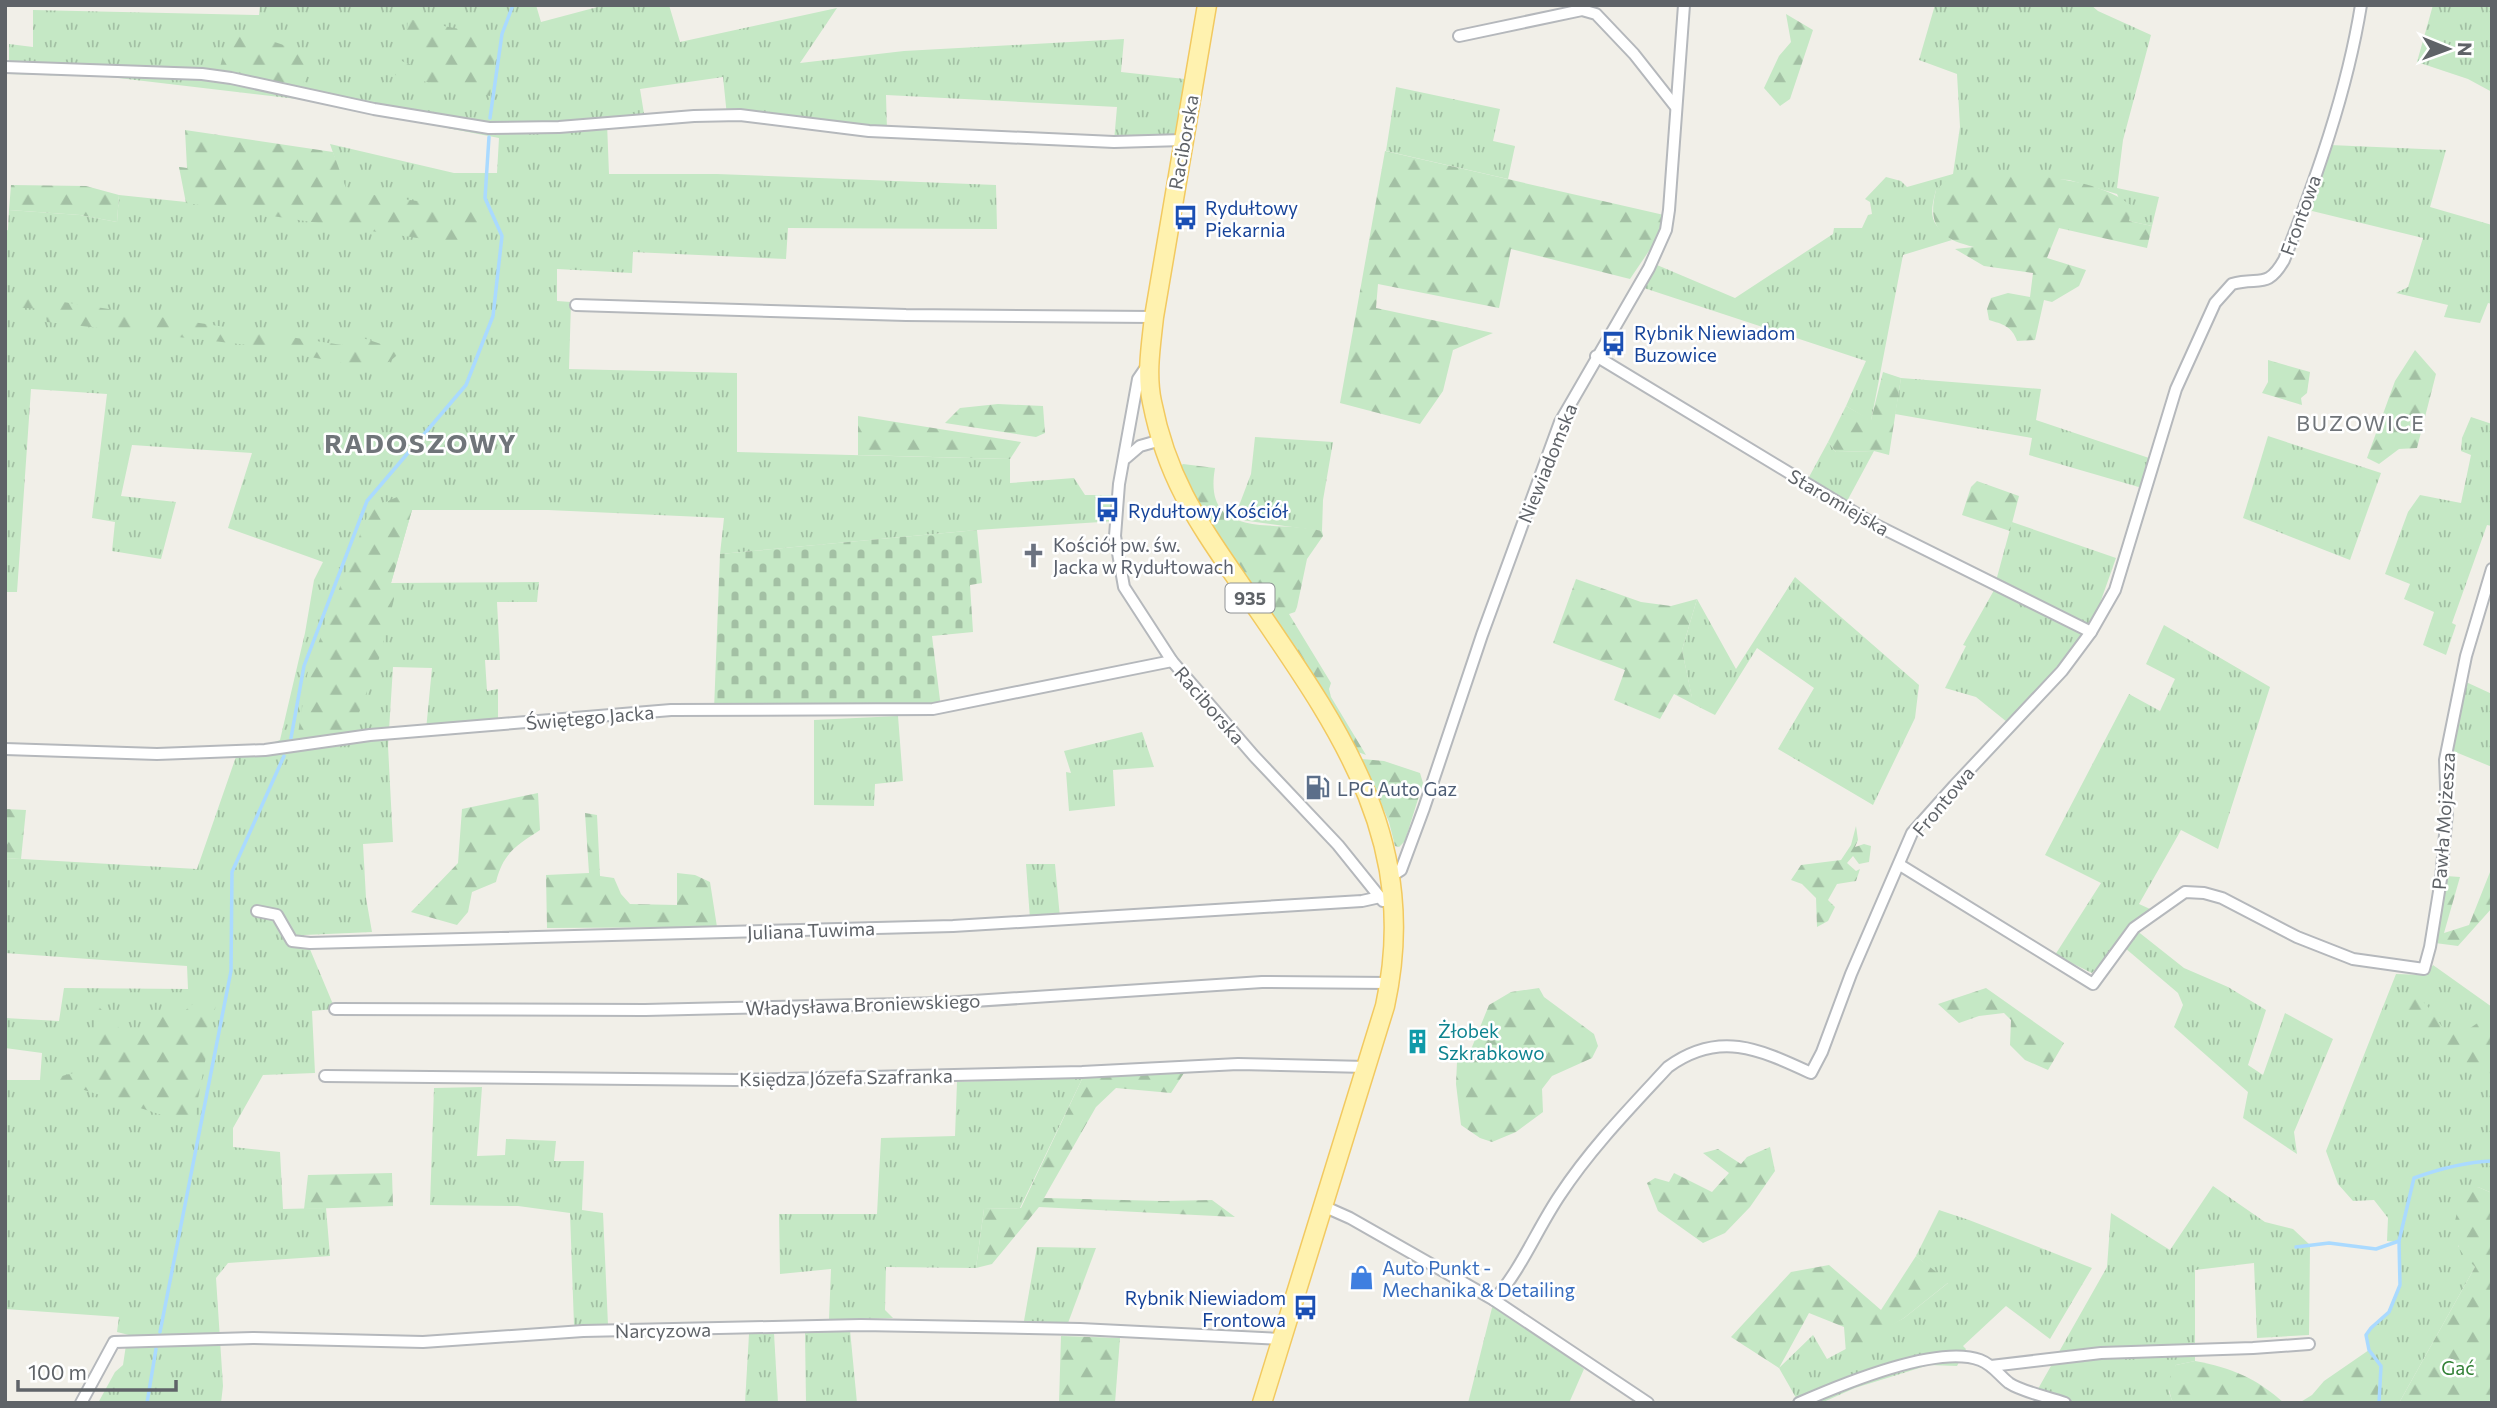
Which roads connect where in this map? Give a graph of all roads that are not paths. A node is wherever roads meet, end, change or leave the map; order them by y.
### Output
1 (1207, 5) edge
2 (1684, 5) edge
3 (2361, 5) edge
4 (1460, 36) dead end
5 (5, 67) edge
6 (1675, 106) junction
7 (1183, 140) junction
8 (576, 305) dead end
9 (1154, 317) junction
10 (1596, 356) junction
11 (1149, 363) junction
12 (1161, 440) junction
13 (1124, 460) junction
14 (2492, 569) edge
15 (2091, 632) junction
16 (1172, 661) junction
17 (5, 749) edge
18 (1900, 865) junction
19 (1390, 877) junction
20 (1380, 897) junction
21 (1394, 909) junction
22 (257, 911) dead end
23 (1390, 983) junction
24 (335, 1009) dead end
25 (1367, 1067) junction
26 (325, 1076) dead end
27 (1329, 1208) junction
28 (1494, 1300) junction
29 (1282, 1339) junction
30 (2309, 1344) dead end
31 (1992, 1366) junction
32 (81, 1403) edge
33 (1262, 1403) edge
34 (1648, 1403) edge
35 (1799, 1403) edge
36 (2065, 1403) edge

1 - 7 main road, Raciborska / 935
2 - 6 street, Niewiadomska
3 - 15 street, Frontowa
4 - 6 street
5 - 7 street
6 - 10 street, Niewiadomska
7 - 9 main road, Raciborska / 935
8 - 9 street
9 - 11 main road, Raciborska / 935
10 - 15 street, Staromiejska
10 - 19 street, Niewiadomska
11 - 12 main road, Raciborska / 935
11 - 13 street, Raciborska
12 - 13 street
12 - 19 main road, Raciborska / 935
13 - 16 street, Raciborska
14 - 18 street, Pawła Mojżesza
15 - 18 street, Frontowa
16 - 17 street, Świętego Jacka
16 - 20 street, Raciborska
18 - 28 street, Frontowa
19 - 21 main road, Raciborska / 935
20 - 21 street, Raciborska
20 - 22 street, Juliana Tuwima
21 - 23 main road, Raciborska / 935
23 - 24 street, Władysława Broniewskiego
23 - 25 main road, Raciborska / 935
25 - 26 street, Księdza Józefa Szafranka
25 - 27 main road, Raciborska / 935
27 - 28 street
27 - 29 main road, Raciborska / 935
28 - 34 street
29 - 32 street, Narcyzowa
29 - 33 main road, Raciborska / 935
30 - 31 street
31 - 35 street
31 - 36 street

